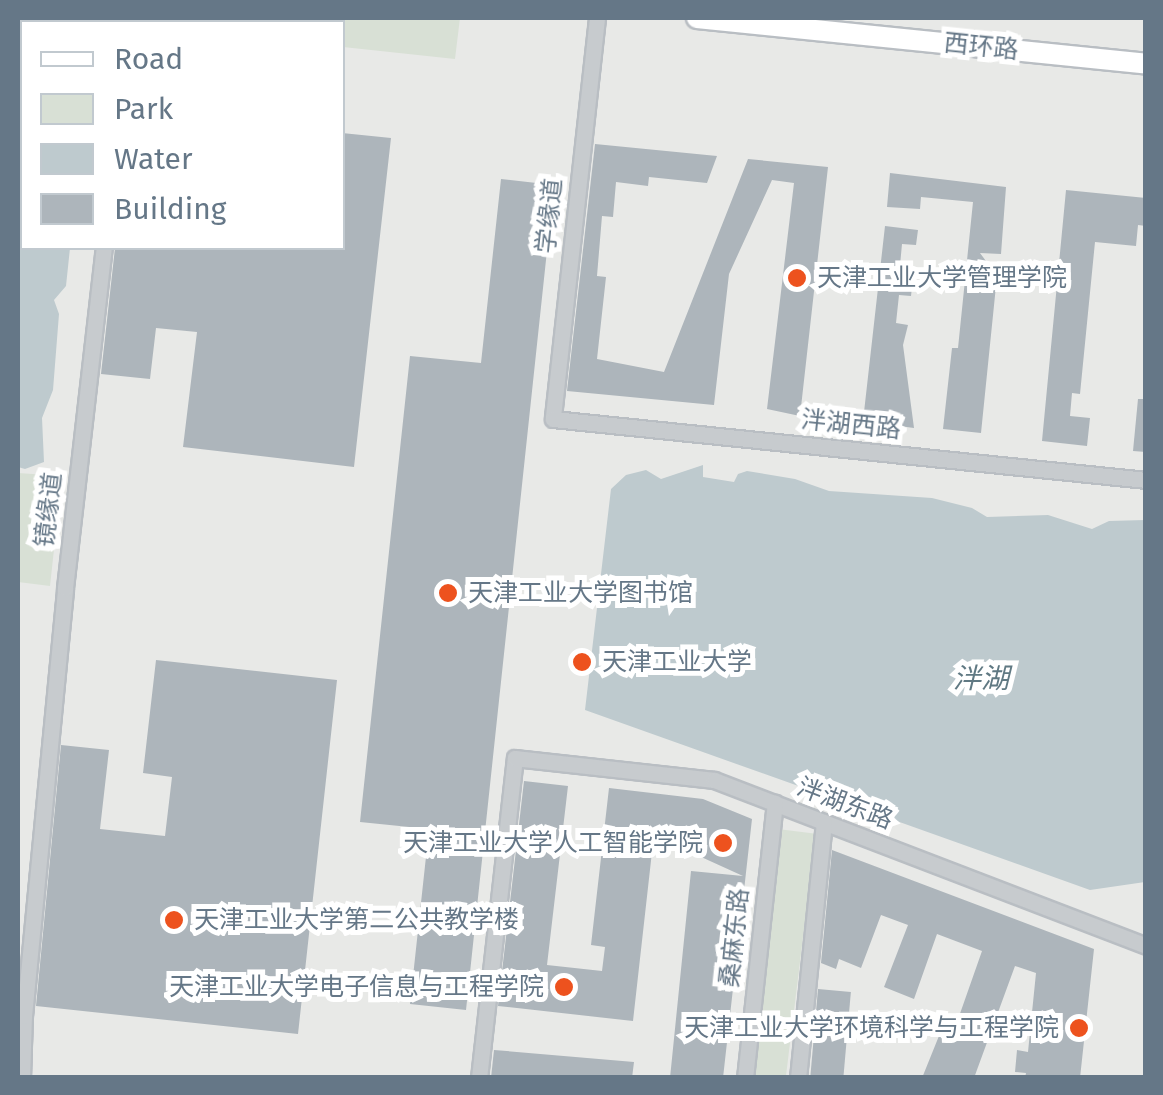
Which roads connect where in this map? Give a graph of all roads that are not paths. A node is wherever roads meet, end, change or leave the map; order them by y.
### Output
1 (598, 18) edge
2 (697, 18) edge
3 (881, 27) edge
4 (1146, 64) edge
5 (104, 250) edge
6 (552, 419) joint
7 (1146, 480) edge
8 (775, 803) junction
9 (824, 822) junction
10 (1146, 946) edge
11 (22, 1078) edge
12 (479, 1078) edge
13 (745, 1078) edge
14 (798, 1078) edge

1 - 6 street, 学缘道
2 - 3 street, 西环路
3 - 4 street, 西环路
5 - 11 street, 镜缘道
6 - 7 street, 泮湖西路
8 - 9 street, 泮湖东路
8 - 12 street, 泮湖东路
8 - 13 street, 桑麻东路
9 - 10 street, 泮湖东路
9 - 14 street

